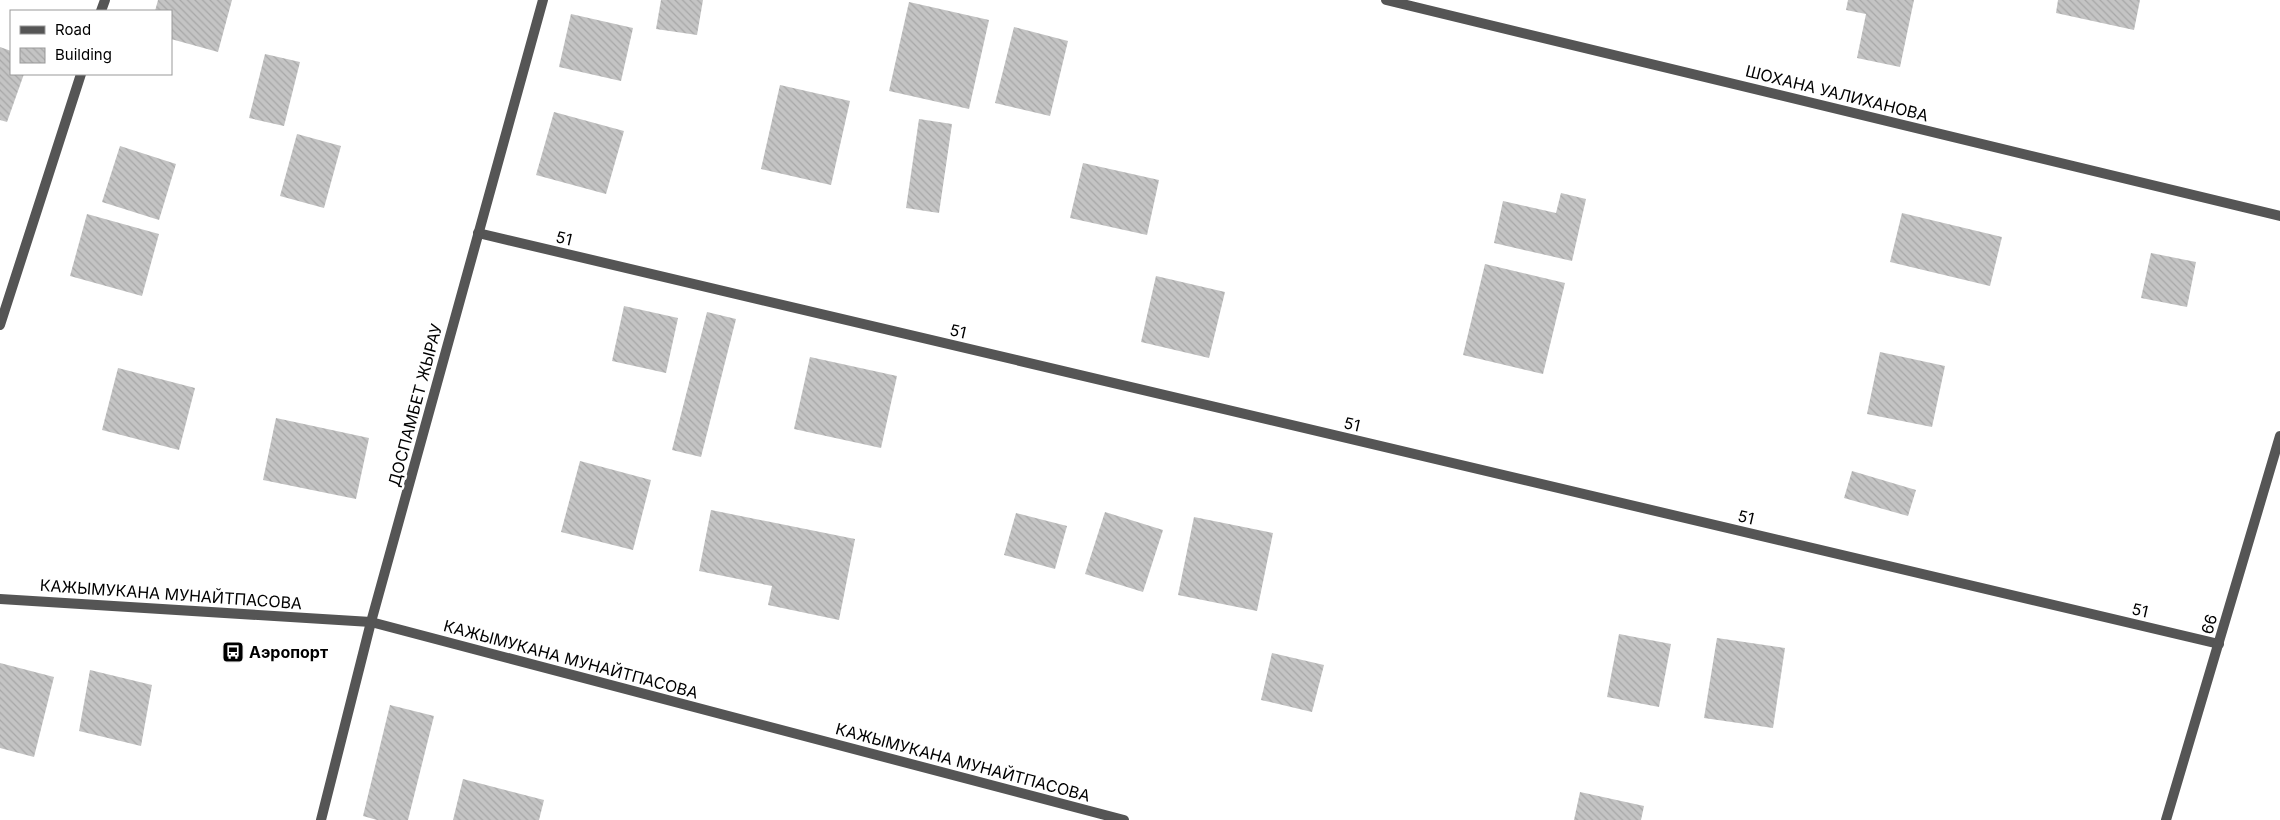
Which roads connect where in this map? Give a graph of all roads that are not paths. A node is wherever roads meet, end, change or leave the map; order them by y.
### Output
1 (543, 0) edge
2 (1386, 0) edge
3 (81, 75) edge
4 (2280, 216) edge
5 (478, 233) junction
6 (0, 325) edge
7 (2280, 436) edge
8 (0, 598) edge
9 (370, 622) junction
10 (2219, 644) junction
11 (321, 820) edge
12 (1124, 820) edge
13 (2166, 820) edge

1 - 5 street, ДОСПАМБЕТ ЖЫРАУ
2 - 4 street, ШОХАНА УАЛИХАНОВА
3 - 6 street
5 - 9 street, ДОСПАМБЕТ ЖЫРАУ
5 - 10 street, 51
7 - 10 street, 66
8 - 9 street, КАЖЫМУКАНА МУНАЙТПАСОВА
9 - 11 street, ДОСПАМБЕТ ЖЫРАУ
9 - 12 street, КАЖЫМУКАНА МУНАЙТПАСОВА
10 - 13 street, 66

